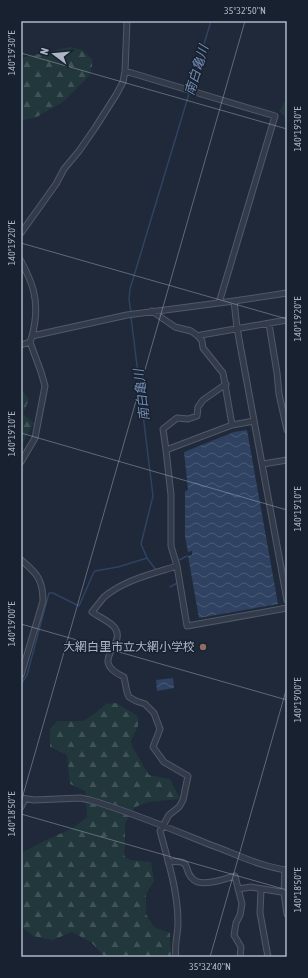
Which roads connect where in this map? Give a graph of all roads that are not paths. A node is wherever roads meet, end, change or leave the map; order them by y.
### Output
1 (127, 21) edge
2 (125, 71) junction
3 (21, 233) edge
4 (21, 261) edge
5 (287, 293) edge
6 (234, 302) junction
7 (219, 303) junction
8 (152, 311) junction
9 (287, 320) edge
10 (269, 324) junction
11 (237, 328) junction
12 (32, 336) junction
13 (198, 336) junction
14 (30, 342) junction
15 (21, 345) edge
16 (226, 384) junction
17 (254, 421) junction
18 (232, 425) junction
19 (287, 430) edge
20 (166, 450) junction
21 (287, 460) edge
22 (21, 462) edge
23 (263, 464) junction
24 (21, 560) edge
25 (177, 566) junction
26 (287, 600) edge
27 (287, 608) edge
28 (21, 675) edge
29 (23, 799) edge
30 (21, 807) edge
31 (162, 825) junction
32 (168, 862) junction
33 (286, 870) edge
34 (262, 888) junction
35 (238, 889) junction
36 (285, 893) edge
37 (287, 914) edge
38 (176, 957) edge
39 (240, 957) edge
40 (268, 957) edge

1 - 2 street
2 - 3 street
2 - 7 street
4 - 12 street
5 - 6 street
6 - 7 street
6 - 11 street
7 - 8 street
8 - 12 street
8 - 13 street
9 - 10 street
10 - 11 street
10 - 19 street
11 - 13 street
11 - 17 street
12 - 14 street
13 - 16 street
14 - 15 street
14 - 22 street
16 - 18 street
16 - 20 street
17 - 18 street
17 - 23 street
18 - 20 street
20 - 25 street
21 - 23 street
23 - 26 street
24 - 28 street
25 - 27 street
25 - 31 street
29 - 30 street
29 - 31 street
31 - 32 street
31 - 33 street
32 - 35 street
32 - 38 street
33 - 36 street
34 - 35 street
34 - 36 street
34 - 40 street
35 - 39 street
36 - 37 street

